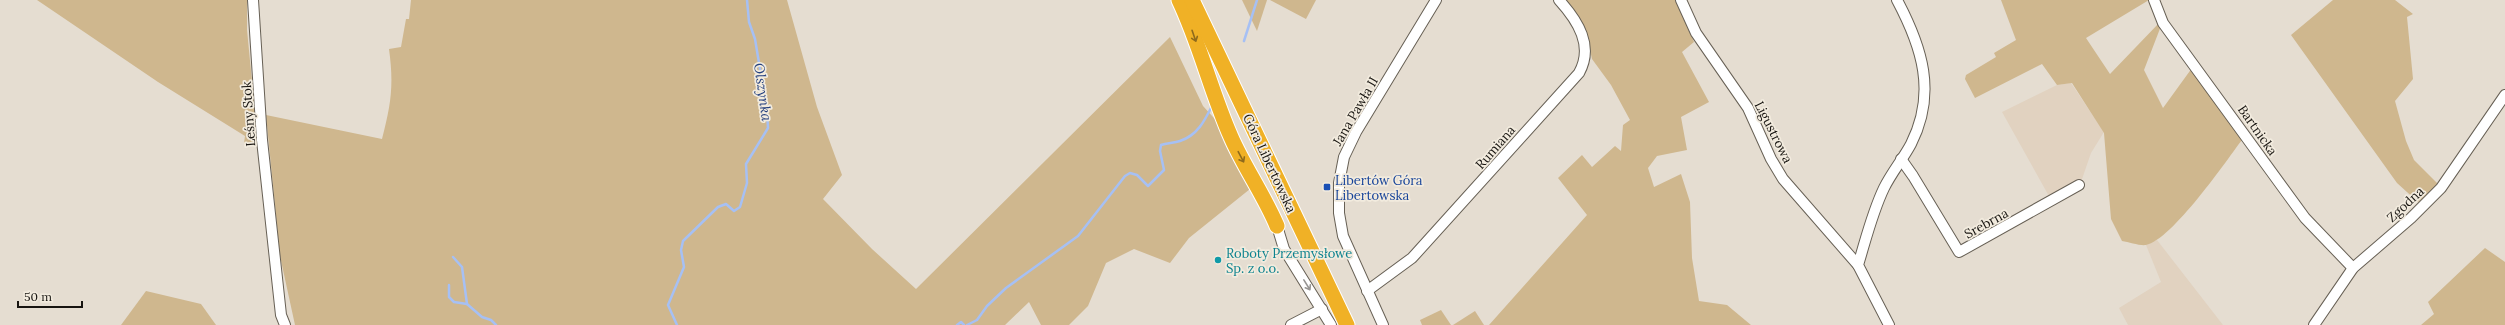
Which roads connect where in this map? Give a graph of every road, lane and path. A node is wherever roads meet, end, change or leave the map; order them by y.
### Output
1 (253, 0) edge
2 (1179, 0) edge
3 (1192, 0) edge
4 (1436, 0) edge
5 (1559, 0) edge
6 (1681, 0) edge
7 (1897, 0) edge
8 (2154, 0) edge
9 (2505, 95) edge
10 (1901, 160) junction
11 (2079, 185) dead end
12 (1277, 226) joint
13 (1858, 265) junction
14 (2353, 268) junction
15 (1367, 291) junction
16 (1322, 309) junction
17 (285, 325) edge
18 (1291, 325) edge
19 (1331, 325) edge
20 (1347, 325) edge
21 (1383, 325) edge
22 (1888, 325) edge
23 (2314, 325) edge

1 - 17 street, Leśny Stok
2 -> 12 highway
3 - 20 highway, Góra Libertowska
4 - 15 street, Jana Pawła II
5 - 15 street, Rumiana
6 - 13 street, Ligustrowa
7 - 10 street
8 - 14 street, Bartnicka
9 - 14 street, Zgodna
10 - 11 street, Srebrna
10 - 13 street
12 -> 16 street, Góra Libertowska
13 - 22 street, Ligustrowa
14 - 23 street, Zgodna
15 - 21 street
16 - 18 street
16 - 19 street, Góra Libertowska

